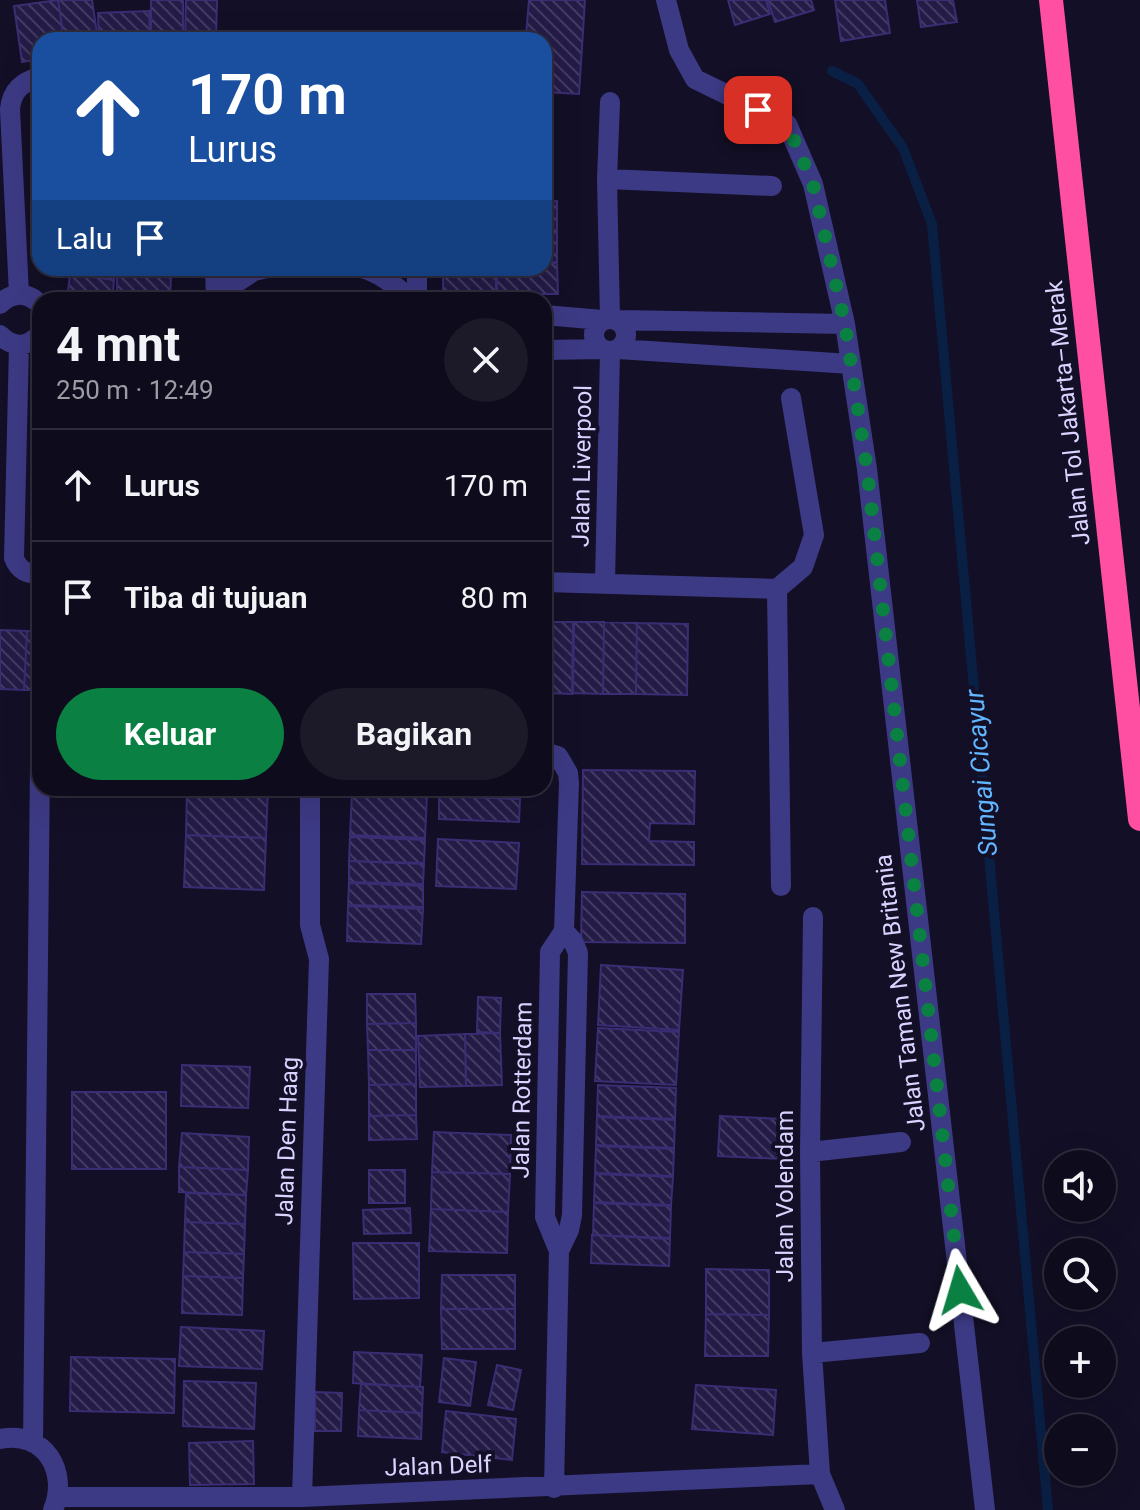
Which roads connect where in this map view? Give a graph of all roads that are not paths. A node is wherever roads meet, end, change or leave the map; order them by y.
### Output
1 (666, 0) edge
2 (1051, 0) edge
3 (32, 81) edge
4 (610, 102) dead end
5 (607, 179) junction
6 (772, 186) dead end
7 (247, 276) edge
8 (379, 276) edge
9 (224, 292) edge
10 (403, 292) edge
11 (19, 294) junction
12 (32, 298) edge
13 (0, 304) edge
14 (552, 315) edge
15 (610, 319) junction
16 (845, 324) junction
17 (0, 335) edge
18 (32, 341) edge
19 (19, 345) junction
20 (552, 350) edge
21 (610, 350) junction
22 (851, 364) junction
23 (791, 398) dead end
24 (32, 574) edge
25 (552, 582) edge
26 (605, 582) junction
27 (777, 589) junction
28 (552, 754) edge
29 (40, 796) edge
30 (310, 796) edge
31 (1140, 819) edge
32 (781, 886) dead end
33 (813, 917) dead end
34 (901, 1142) dead end
35 (810, 1152) junction
36 (920, 1343) dead end
37 (812, 1353) junction
38 (0, 1439) edge
39 (33, 1443) junction
40 (820, 1474) junction
41 (554, 1488) junction
42 (302, 1497) junction
43 (55, 1503) edge
44 (835, 1510) edge
45 (985, 1510) edge

1 - 16 street, Jalan Taman New Britania
2 - 31 highway, Jalan Tol Jakarta–Merak
3 - 11 street
4 - 5 street
5 - 6 street
5 - 15 street
7 - 9 street
8 - 10 street
11 - 12 street
11 - 13 street
14 - 15 street
15 - 16 street
15 - 21 street
15 - 21 street
16 - 22 street, Jalan Taman New Britania
17 - 19 street
18 - 19 street
19 - 24 street
20 - 21 street
21 - 22 street
21 - 26 street, Jalan Liverpool
22 - 45 street, Jalan Taman New Britania
23 - 27 street
25 - 26 street
26 - 27 street
27 - 32 street
28 - 41 street, Jalan Rotterdam
29 - 39 street
30 - 42 street, Jalan Den Haag
33 - 35 street, Jalan Volendam
34 - 35 street
35 - 37 street, Jalan Volendam
36 - 37 street
37 - 40 street, Jalan Volendam
38 - 39 street
39 - 43 street
40 - 41 street, Jalan Delf
40 - 44 street, Jalan Volendam
41 - 42 street, Jalan Delf
42 - 43 street, Jalan Delf

